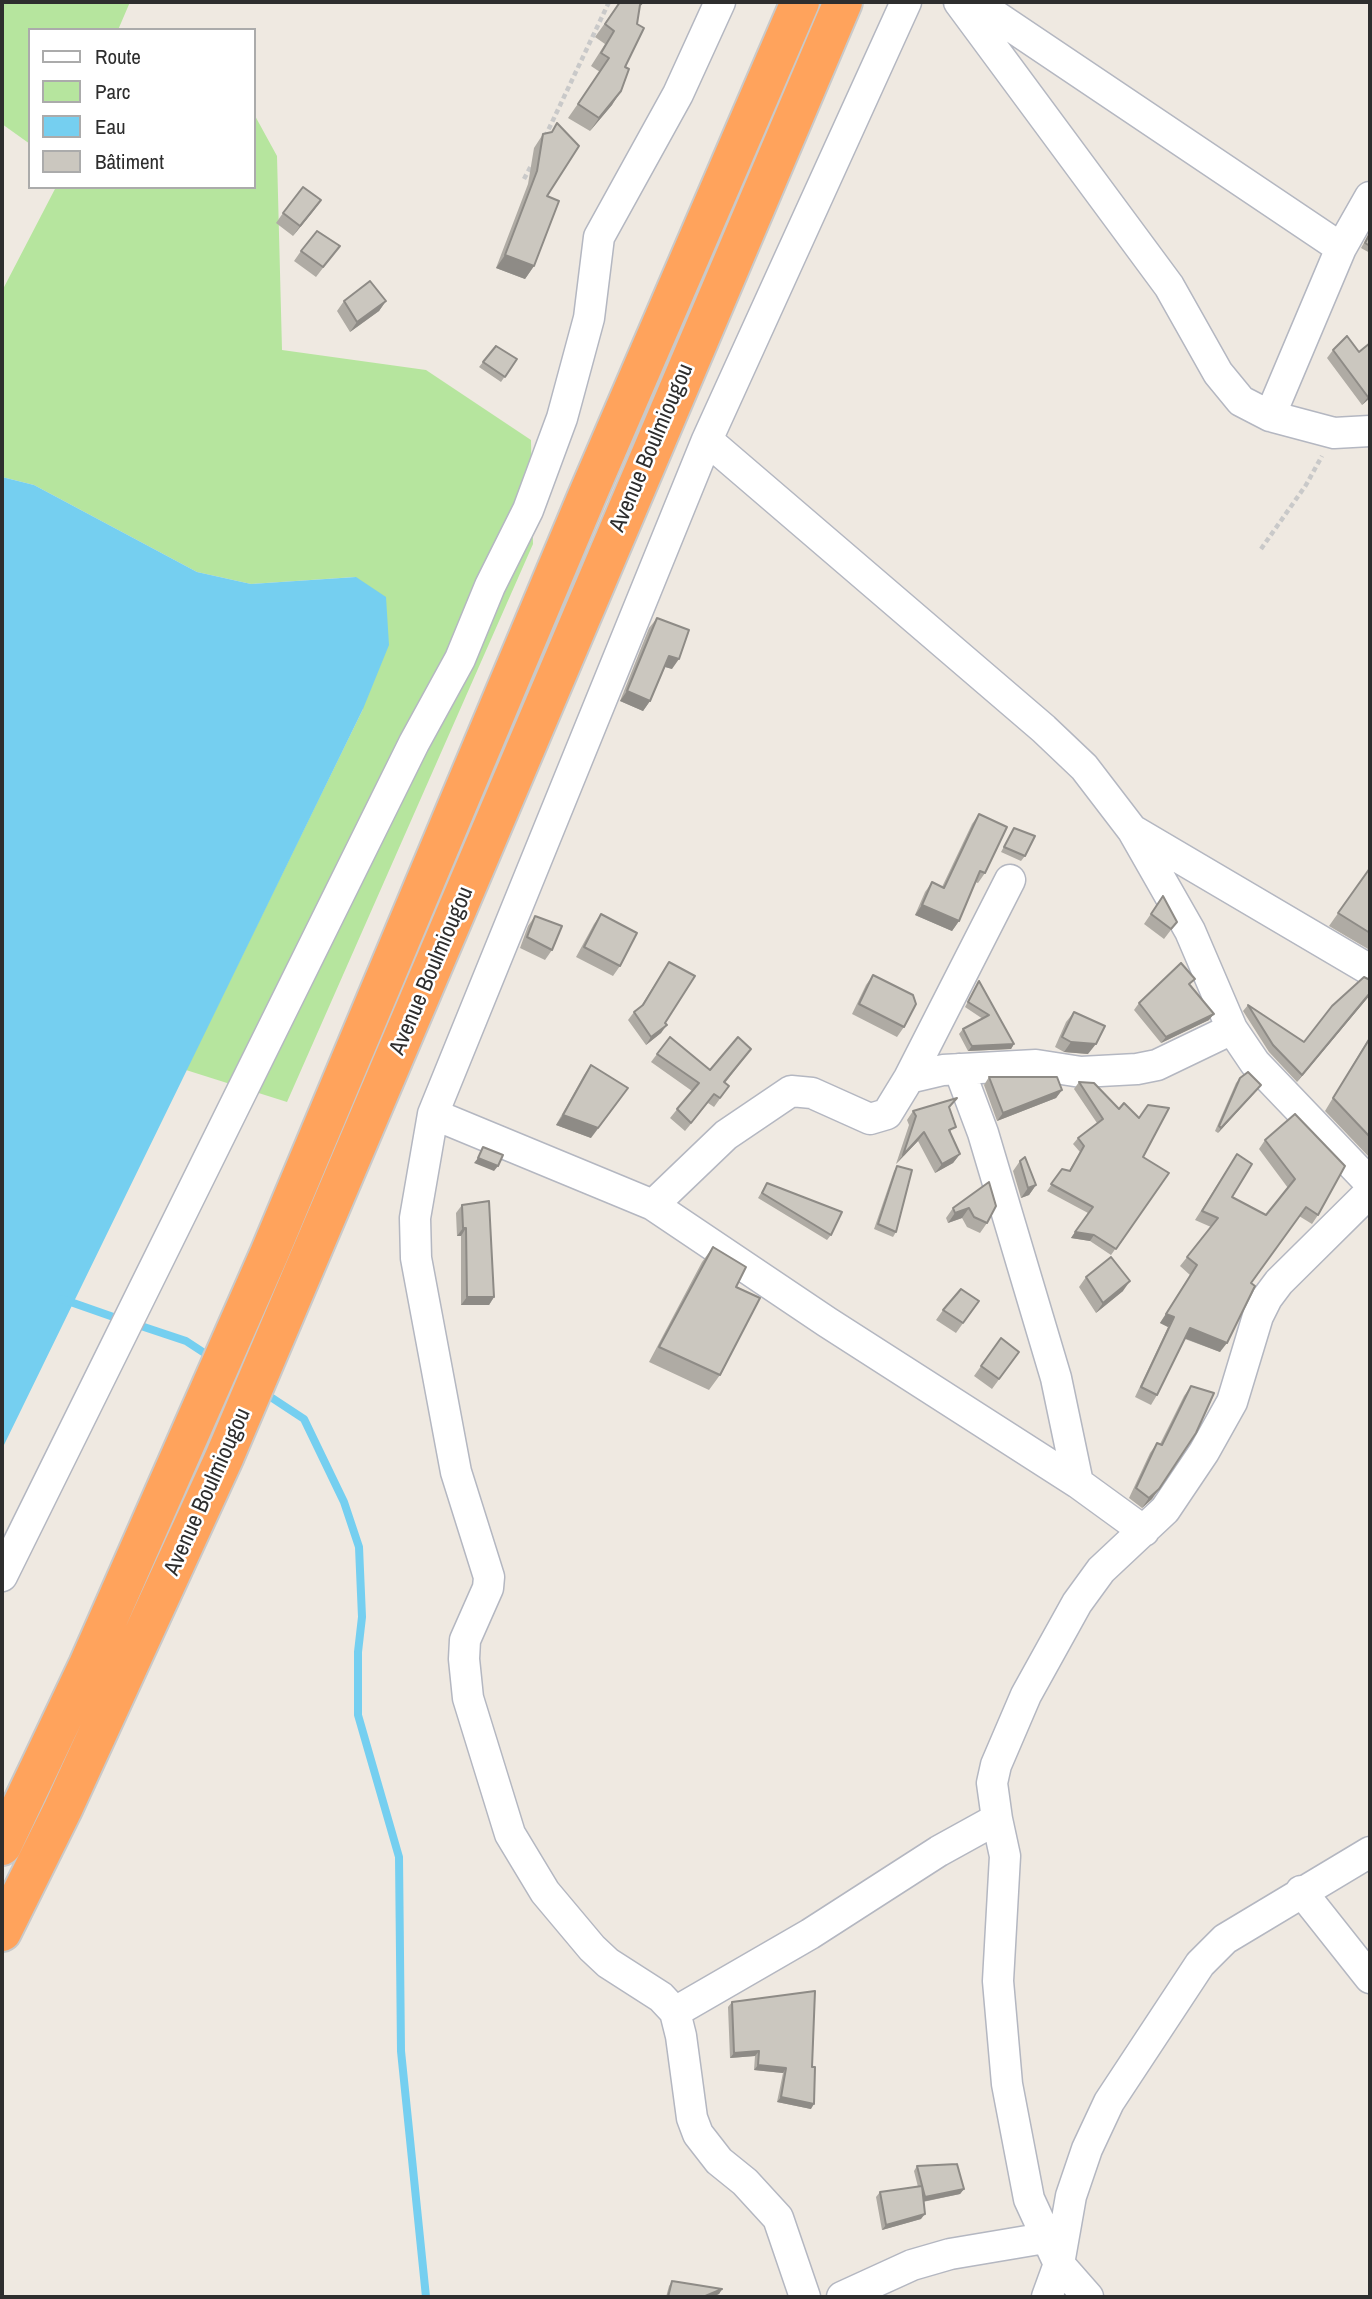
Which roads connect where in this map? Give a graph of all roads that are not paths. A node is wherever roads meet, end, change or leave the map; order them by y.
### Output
1 (720, 2) edge
2 (800, 2) edge
3 (843, 2) edge
4 (905, 2) edge
5 (959, 2) edge
6 (975, 2) edge
7 (1370, 197) edge
8 (1341, 248) junction
9 (1270, 416) junction
10 (1370, 431) edge
11 (707, 440) junction
12 (1133, 831) junction
13 (1010, 880) dead end
14 (1370, 970) edge
15 (1232, 1029) junction
16 (958, 1069) junction
17 (909, 1078) junction
18 (433, 1114) junction
19 (1370, 1183) edge
20 (1370, 1192) edge
21 (653, 1205) junction
22 (1078, 1483) junction
23 (1144, 1531) junction
24 (2, 1576) edge
25 (997, 1819) junction
26 (2, 1846) edge
27 (1370, 1852) edge
28 (1301, 1891) junction
29 (2, 1932) edge
30 (1370, 1978) edge
31 (675, 2012) junction
32 (1045, 2238) junction
33 (1059, 2264) junction
34 (806, 2297) edge
35 (842, 2297) edge
36 (1047, 2297) edge
37 (1088, 2297) edge

1 - 24 street
2 - 26 highway, Avenue Boulmiougou
3 - 29 highway, Avenue Boulmiougou
4 - 11 street
5 - 9 street
6 - 8 street
7 - 8 street
8 - 9 street
9 - 10 street
11 - 12 street
11 - 18 street
12 - 14 street
12 - 15 street
13 - 17 street
15 - 16 street
15 - 19 street
16 - 17 street
16 - 22 street
17 - 21 street
18 - 21 street
18 - 31 street
20 - 23 street
21 - 22 street
22 - 23 street
23 - 25 street
25 - 31 street
25 - 32 street
27 - 28 street
28 - 30 street
28 - 33 street
31 - 34 street
32 - 33 street
32 - 35 street
33 - 36 street
33 - 37 street

